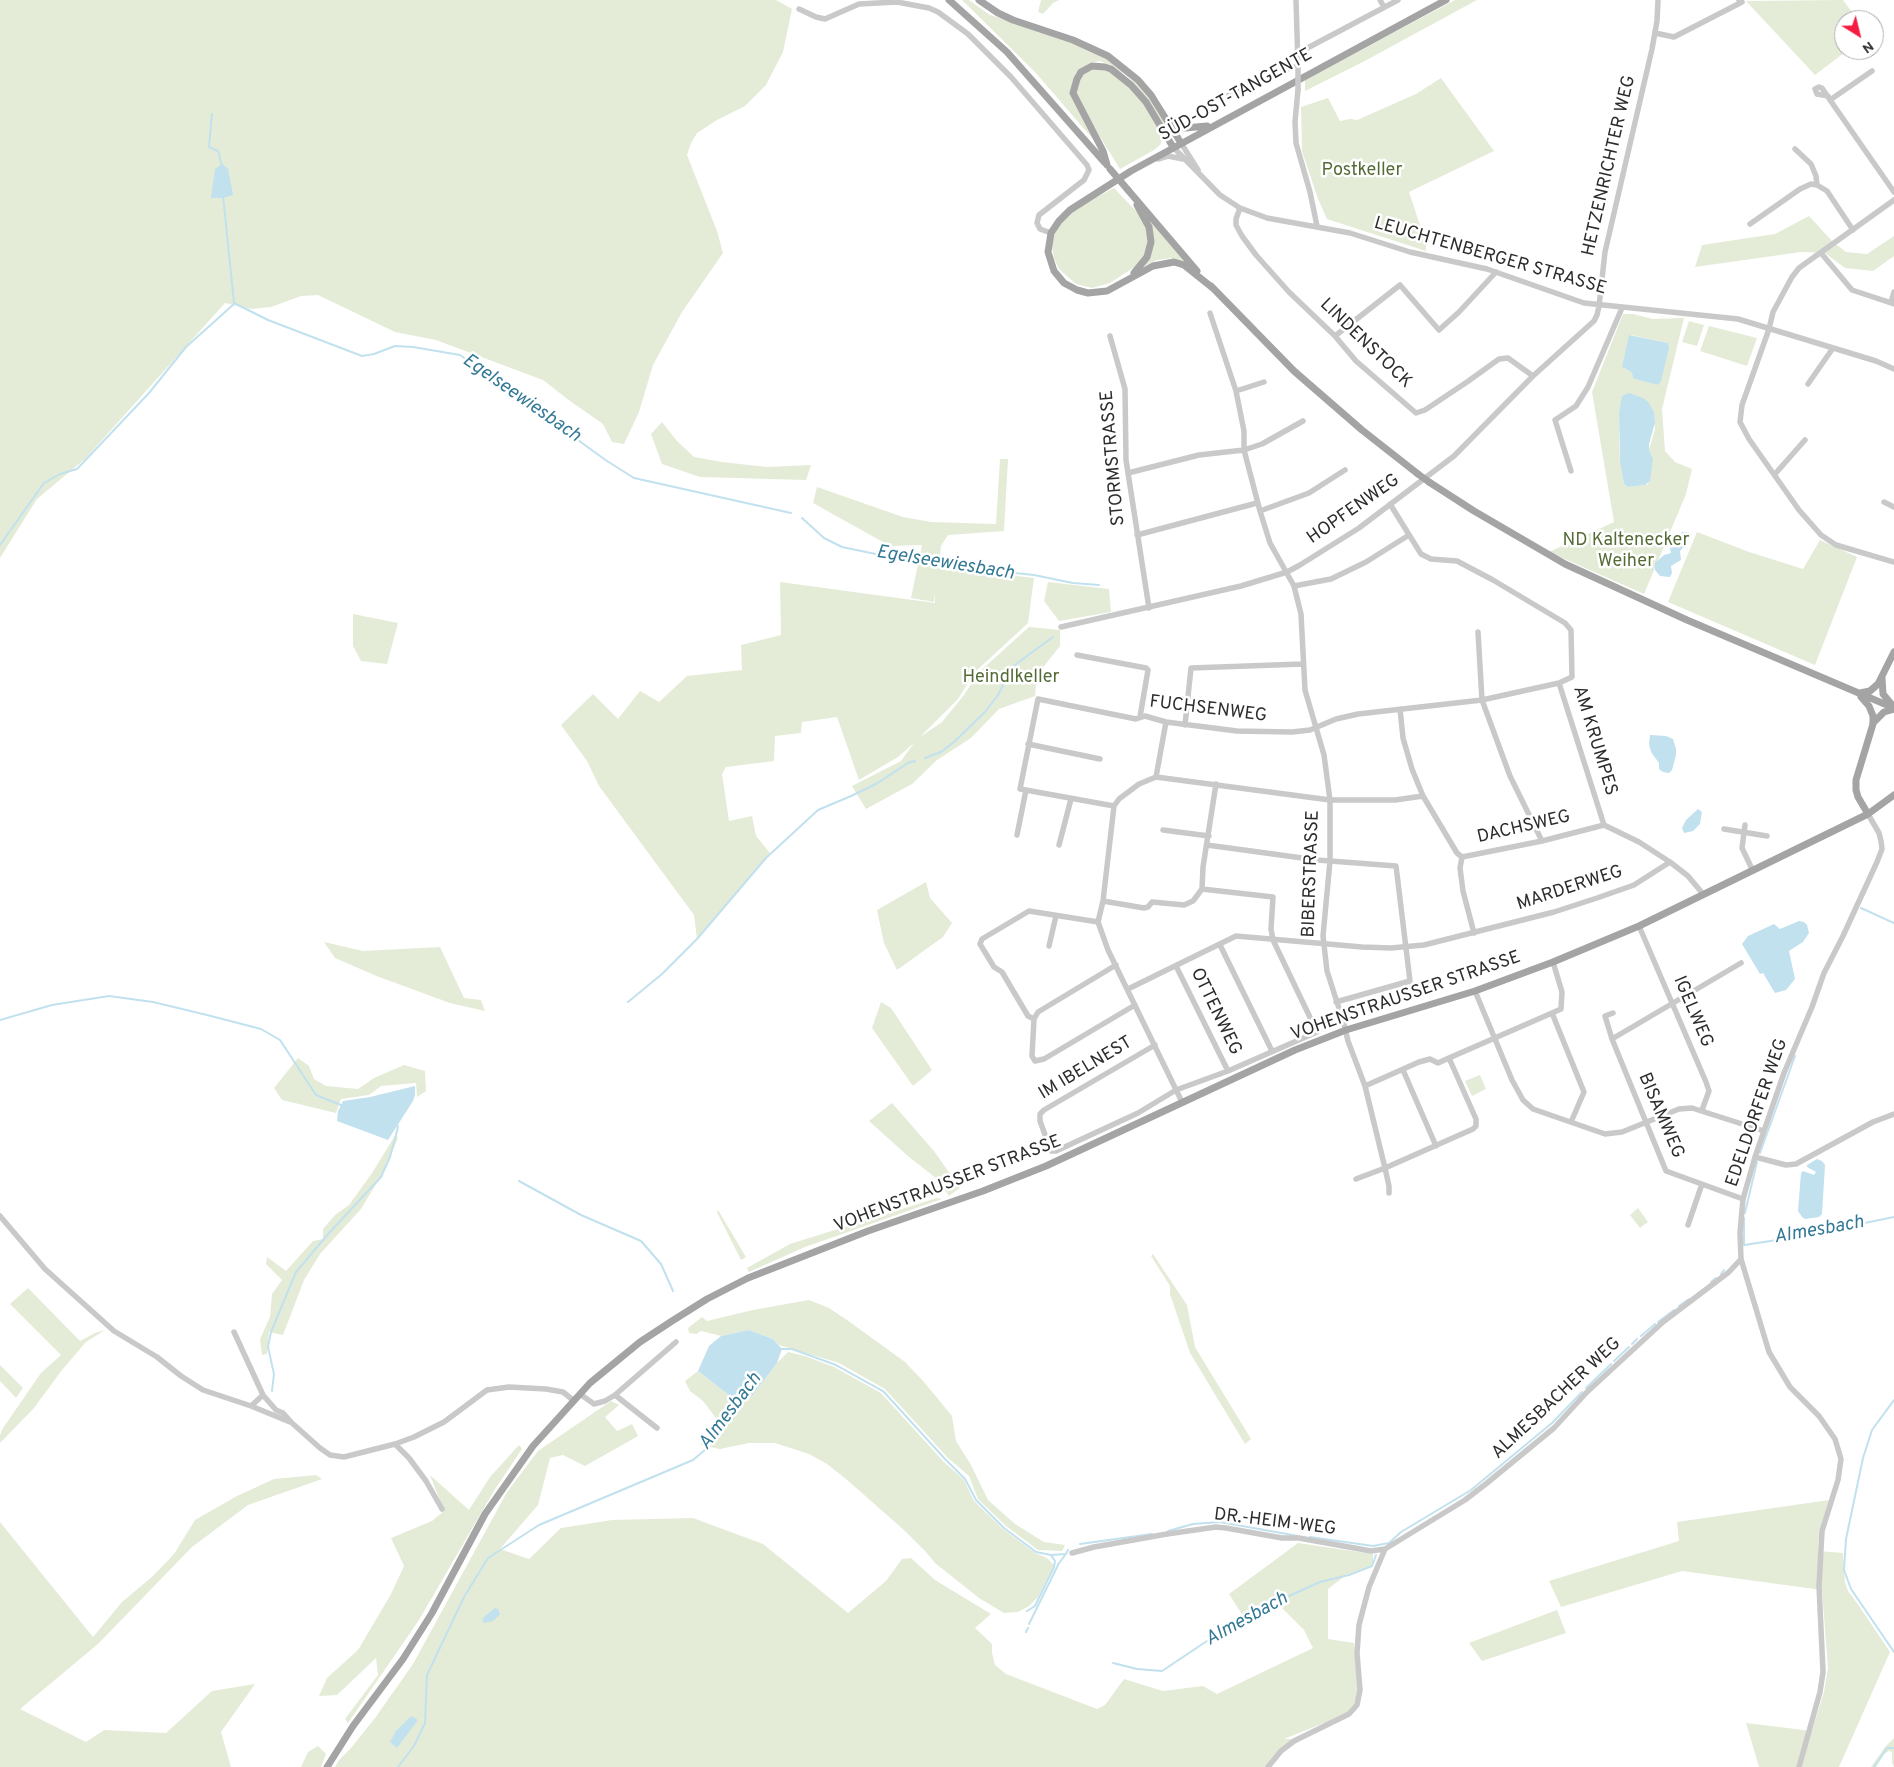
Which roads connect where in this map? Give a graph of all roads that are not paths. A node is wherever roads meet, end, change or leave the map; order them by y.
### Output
1 (949, 0) edge
2 (979, 0) edge
3 (1296, 0) edge
4 (1380, 0) edge
5 (1398, 0) edge
6 (1446, 0) edge
7 (1658, 0) edge
8 (1739, 0) edge
9 (1384, 7) junction
10 (799, 9) dead end
11 (1655, 34) junction
12 (1298, 53) junction
13 (1298, 66) junction
14 (1872, 71) dead end
15 (1229, 95) dead end
16 (1169, 120) junction
17 (1212, 126) junction
18 (1181, 143) junction
19 (1173, 147) junction
20 (1794, 149) dead end
21 (1185, 160) junction
22 (1149, 161) junction
23 (1108, 167) junction
24 (1206, 182) junction
25 (1817, 185) junction
26 (1894, 192) edge
27 (1133, 196) junction
28 (1894, 200) edge
29 (1240, 208) junction
30 (1750, 224) dead end
31 (1317, 226) junction
32 (1853, 230) junction
33 (1051, 233) junction
34 (1821, 253) junction
35 (1496, 272) junction
36 (1127, 281) junction
37 (1214, 289) junction
38 (1894, 292) edge
39 (1892, 303) edge
40 (1599, 306) junction
41 (1622, 308) junction
42 (1210, 312) dead end
43 (1769, 329) junction
44 (1110, 336) dead end
45 (1335, 336) junction
46 (1832, 348) junction
47 (1894, 369) edge
48 (1533, 376) junction
49 (1264, 382) dead end
50 (1808, 384) dead end
51 (1236, 391) junction
52 (1304, 421) dead end
53 (1805, 440) dead end
54 (1244, 450) junction
55 (1345, 470) dead end
56 (1572, 471) dead end
57 (1128, 473) junction
58 (1775, 474) junction
59 (1257, 502) junction
60 (1884, 502) dead end
61 (1390, 504) junction
62 (1894, 507) edge
63 (1260, 511) junction
64 (1137, 535) junction
65 (1408, 535) junction
66 (1894, 562) edge
67 (1287, 572) junction
68 (1294, 586) junction
69 (1149, 608) junction
70 (1061, 626) dead end
71 (1478, 632) dead end
72 (1894, 652) edge
73 (1077, 654) dead end
74 (1303, 664) junction
75 (1882, 678) junction
76 (1559, 683) junction
77 (1857, 694) junction
78 (1482, 700) junction
79 (1894, 708) edge
80 (1400, 709) junction
81 (1140, 717) junction
82 (1166, 722) junction
83 (1873, 724) junction
84 (1185, 725) junction
85 (1316, 727) junction
86 (1028, 744) junction
87 (1100, 758) dead end
88 (1156, 777) junction
89 (1216, 784) junction
90 (1026, 790) junction
91 (1894, 795) edge
92 (1423, 796) junction
93 (1071, 799) junction
94 (1330, 800) junction
95 (1114, 806) junction
96 (1868, 814) junction
97 (1604, 825) junction
98 (1745, 825) dead end
99 (1724, 828) dead end
100 (1164, 830) dead end
101 (1744, 832) junction
102 (1017, 835) dead end
103 (1209, 836) junction
104 (1767, 836) dead end
105 (1542, 841) junction
106 (1059, 845) dead end
107 (1207, 845) junction
108 (1462, 857) junction
109 (1330, 861) junction
110 (1670, 862) junction
111 (1753, 870) junction
112 (1202, 889) junction
113 (1703, 894) junction
114 (1103, 902) junction
115 (1056, 916) junction
116 (1098, 922) junction
117 (1638, 926) junction
118 (1474, 933) junction
119 (1273, 940) junction
120 (1324, 944) junction
121 (1220, 945) junction
122 (1049, 946) dead end
123 (1407, 947) junction
124 (1553, 962) junction
125 (1741, 963) dead end
126 (1116, 965) junction
127 (1176, 966) junction
128 (1128, 989) junction
129 (1475, 992) junction
130 (1336, 1002) junction
131 (1672, 1004) junction
132 (1135, 1005) junction
133 (1552, 1013) junction
134 (1613, 1013) dead end
135 (1034, 1019) junction
136 (1346, 1030) junction
137 (1494, 1038) junction
138 (1612, 1039) junction
139 (1155, 1045) junction
140 (1272, 1051) junction
141 (1449, 1058) junction
142 (1403, 1070) junction
143 (1228, 1071) junction
144 (1365, 1086) junction
145 (1176, 1090) junction
146 (1182, 1102) junction
147 (1702, 1110) junction
148 (1894, 1114) edge
149 (1571, 1122) junction
150 (1645, 1122) junction
151 (1764, 1131) junction
152 (1436, 1146) junction
153 (1051, 1151) joint
154 (1755, 1157) junction
155 (1386, 1168) junction
156 (1356, 1179) dead end
157 (1702, 1184) junction
158 (1389, 1193) dead end
159 (1744, 1199) junction
160 (0, 1216) edge
161 (1688, 1225) dead end
162 (1741, 1259) junction
163 (234, 1332) dead end
164 (676, 1342) dead end
165 (580, 1394) junction
166 (615, 1395) junction
167 (263, 1396) junction
168 (574, 1400) junction
169 (251, 1406) junction
170 (292, 1423) junction
171 (656, 1428) dead end
172 (395, 1444) junction
173 (442, 1509) dead end
174 (1385, 1549) junction
175 (1072, 1553) dead end
176 (327, 1767) edge
177 (1268, 1767) edge
178 (1799, 1767) edge

1 - 23 main road
2 - 16 main road
3 - 12 street
4 - 9 street
5 - 9 street
6 - 17 main road, SÜD-OST-TANGENTE
7 - 11 street, HETZENRICHTER WEG
8 - 11 street
9 - 12 street
10 - 33 street
11 - 40 street, HETZENRICHTER WEG
12 - 13 street
13 - 15 street
13 - 31 street, bridge
14 - 26 street
16 - 17 main road
16 - 18 main road
17 - 18 main road, SÜD-OST-TANGENTE
18 - 19 main road, SÜD-OST-TANGENTE
18 - 24 street, LEUCHTENBERGER STRASSE
19 - 21 street, LEUCHTENBERGER STRASSE
19 - 22 main road, SÜD-OST-TANGENTE
19 - 23 main road
20 - 25 street
21 - 22 street
21 - 24 street, LEUCHTENBERGER STRASSE
22 - 33 main road, SÜD-OST-TANGENTE
23 - 27 main road, bridge
24 - 29 street, LEUCHTENBERGER STRASSE
25 - 30 street
25 - 32 street
27 - 36 main road
27 - 37 main road
28 - 32 street
29 - 31 street, LEUCHTENBERGER STRASSE
29 - 45 street, LINDENSTOCK
31 - 35 street, LEUCHTENBERGER STRASSE
32 - 34 street
33 - 36 main road
34 - 39 street
34 - 43 street
35 - 40 street, LEUCHTENBERGER STRASSE
35 - 45 street
36 - 37 main road
37 - 77 main road, bridge
38 - 39 street
40 - 41 street, LEUCHTENBERGER STRASSE
40 - 48 street, HOPFENWEG
41 - 43 street, LEUCHTENBERGER STRASSE
41 - 56 street
42 - 51 street, BIBERSTRASSE
43 - 46 street, LEUCHTENBERGER STRASSE
43 - 58 street
44 - 57 street, STORMSTRASSE
45 - 48 street, LINDENSTOCK
46 - 47 street, LEUCHTENBERGER STRASSE
46 - 50 street
48 - 61 street, HOPFENWEG
49 - 51 street
51 - 54 street, BIBERSTRASSE
52 - 54 street
53 - 58 street
54 - 57 street
54 - 59 street, BIBERSTRASSE
55 - 63 street
57 - 64 street, STORMSTRASSE
58 - 66 street
59 - 63 street, BIBERSTRASSE
59 - 64 street
60 - 62 street
61 - 65 street, AM KRUMPES
61 - 67 street, HOPFENWEG
63 - 67 street, BIBERSTRASSE
64 - 69 street, STORMSTRASSE
65 - 68 street
65 - 76 street, AM KRUMPES
67 - 68 street, BIBERSTRASSE
67 - 69 street, HOPFENWEG
68 - 74 street, BIBERSTRASSE
69 - 70 street, HOPFENWEG
71 - 78 street
72 - 75 main road
73 - 81 street
74 - 84 street
74 - 85 street, BIBERSTRASSE
75 - 77 main road
75 - 79 main road
76 - 78 street, FUCHSENWEG
76 - 97 street, AM KRUMPES
77 - 79 main road
77 - 83 main road
78 - 80 street, FUCHSENWEG
78 - 105 street
79 - 83 main road
80 - 85 street, FUCHSENWEG
80 - 92 street, DACHSWEG
81 - 82 street, FUCHSENWEG
81 - 86 street, FUCHSENWEG
82 - 84 street, FUCHSENWEG
82 - 88 street
83 - 96 main road
84 - 85 street, FUCHSENWEG
85 - 94 street, BIBERSTRASSE
86 - 87 street
86 - 90 street, FUCHSENWEG
88 - 89 street
88 - 95 street
89 - 94 street
89 - 103 street
90 - 93 street
90 - 102 street
91 - 96 main road, VOHENSTRAUSSER STRASSE
92 - 94 street
92 - 108 street, DACHSWEG
93 - 95 street
93 - 106 street
94 - 109 street, BIBERSTRASSE
95 - 114 street
96 - 111 main road, VOHENSTRAUSSER STRASSE
96 - 151 street, EDELDORFER WEG
97 - 105 street, DACHSWEG
97 - 110 street
98 - 101 street
99 - 101 street
100 - 103 street
101 - 104 street
101 - 111 street
103 - 107 street
105 - 108 street, DACHSWEG
107 - 109 street
107 - 112 street
108 - 118 street
109 - 120 street, BIBERSTRASSE
109 - 123 street
110 - 113 street
110 - 118 street, MARDERWEG
111 - 113 main road, VOHENSTRAUSSER STRASSE
112 - 114 street
112 - 119 street
113 - 117 main road, VOHENSTRAUSSER STRASSE
114 - 116 street
115 - 116 street
115 - 122 street
115 - 135 street
116 - 126 street
117 - 124 main road, VOHENSTRAUSSER STRASSE
117 - 131 street, IGELWEG
118 - 123 street, MARDERWEG
119 - 120 street, MARDERWEG
119 - 121 street, MARDERWEG
119 - 140 street, VOHENSTRAUSSER STRASSE
120 - 123 street, MARDERWEG
120 - 130 street, BIBERSTRASSE
121 - 127 street, MARDERWEG
121 - 140 street
123 - 130 street
124 - 129 main road, VOHENSTRAUSSER STRASSE
124 - 133 street
125 - 131 street
126 - 128 street
126 - 135 street
127 - 128 street, MARDERWEG
127 - 143 street, OTTENWEG
128 - 132 street
129 - 136 main road, VOHENSTRAUSSER STRASSE
129 - 137 street
130 - 136 street, BIBERSTRASSE
131 - 138 street
131 - 147 street, IGELWEG
132 - 135 street
132 - 139 street
133 - 137 street
133 - 149 street
134 - 138 street, BISAMWEG
136 - 144 street, BIBERSTRASSE
136 - 146 main road, VOHENSTRAUSSER STRASSE
137 - 141 street
137 - 149 street
138 - 150 street, BISAMWEG
139 - 145 street
139 - 153 street, IM IBELNEST
140 - 143 street, VOHENSTRAUSSER STRASSE
141 - 142 street
141 - 152 street
142 - 144 street
142 - 152 street
143 - 145 street, VOHENSTRAUSSER STRASSE
144 - 155 street, BIBERSTRASSE
145 - 146 street
145 - 153 street, VOHENSTRAUSSER STRASSE
146 - 165 main road, VOHENSTRAUSSER STRASSE
147 - 150 street
147 - 151 street
148 - 154 street
149 - 150 street
150 - 157 street, BISAMWEG
151 - 154 street, EDELDORFER WEG
152 - 155 street
154 - 159 street, EDELDORFER WEG
155 - 156 street
155 - 158 street, BIBERSTRASSE
157 - 159 street, BISAMWEG
157 - 161 street
159 - 162 street, EDELDORFER WEG
160 - 169 street
162 - 174 street, ALMESBACHER WEG
162 - 178 street, EDELDORFER WEG
163 - 167 street
164 - 166 street
165 - 166 street
165 - 168 main road, VOHENSTRAUSSER STRASSE
166 - 171 street
167 - 169 street
167 - 170 street
168 - 172 street
168 - 176 main road, VOHENSTRAUSSER STRASSE
169 - 170 street
170 - 172 street
172 - 173 street
174 - 175 street, DR.-HEIM-WEG
174 - 177 street

